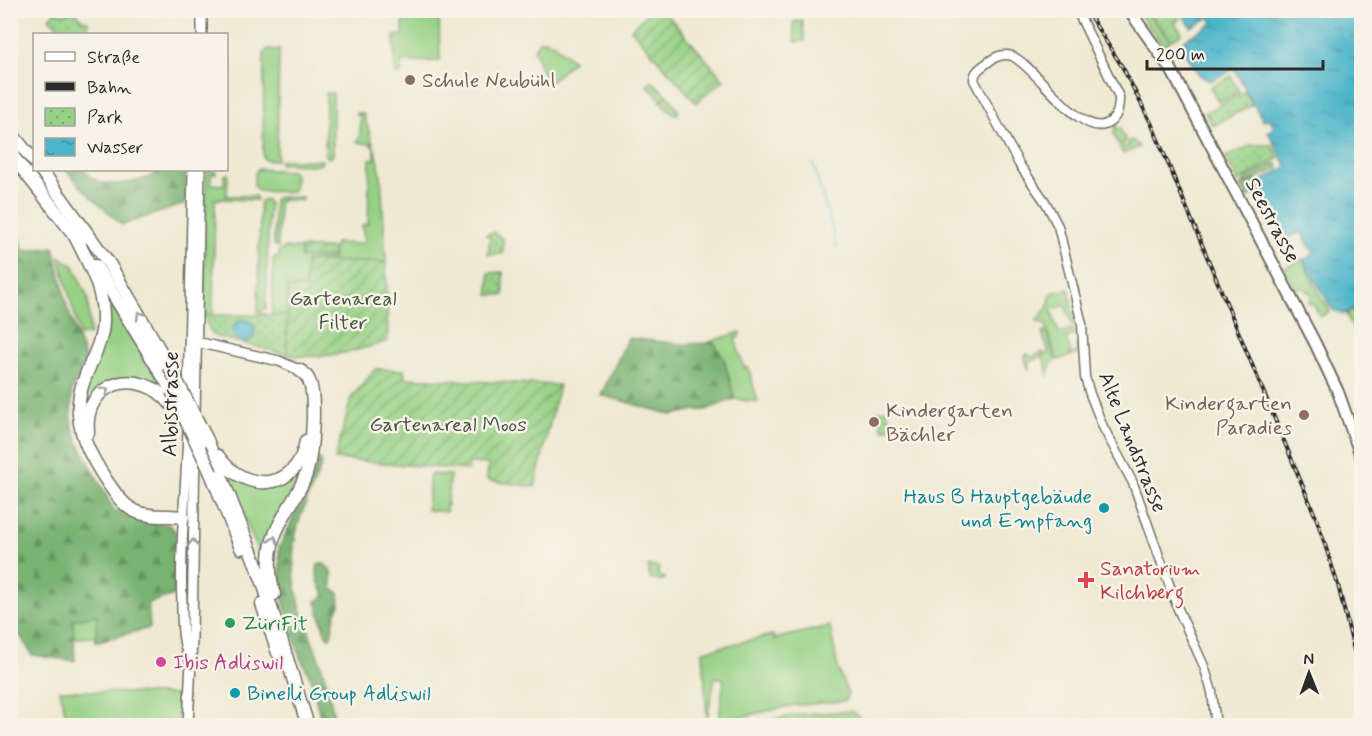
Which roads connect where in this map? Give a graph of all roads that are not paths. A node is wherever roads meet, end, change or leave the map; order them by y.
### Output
1 (202, 10) edge
2 (1077, 10) edge
3 (1129, 10) edge
4 (202, 33) edge
5 (10, 132) edge
6 (10, 153) edge
7 (33, 160) edge
8 (42, 171) edge
9 (193, 171) edge
10 (200, 171) edge
11 (76, 238) junction
12 (193, 341) junction
13 (299, 370) junction
14 (189, 427) junction
15 (210, 446) junction
16 (1362, 459) edge
17 (187, 513) junction
18 (284, 645) junction
19 (188, 726) edge
20 (300, 726) edge
21 (308, 726) edge
22 (1216, 726) edge

1 - 4 main road
2 - 22 street, Alte Landstrasse
3 - 16 main road, Seestrasse
5 - 7 highway
6 - 11 highway
15 -> 8 highway, bridge
9 - 12 main road, Albisstrasse
10 - 12 main road, Albisstrasse
11 - 14 highway, bridge
11 - 17 highway
12 - 13 main road
12 - 17 main road, Albisstrasse
13 - 15 highway
18 -> 13 highway
17 -> 14 highway, bridge
14 - 20 highway, bridge
15 - 18 highway
17 - 19 main road, Albisstrasse
18 - 21 highway

